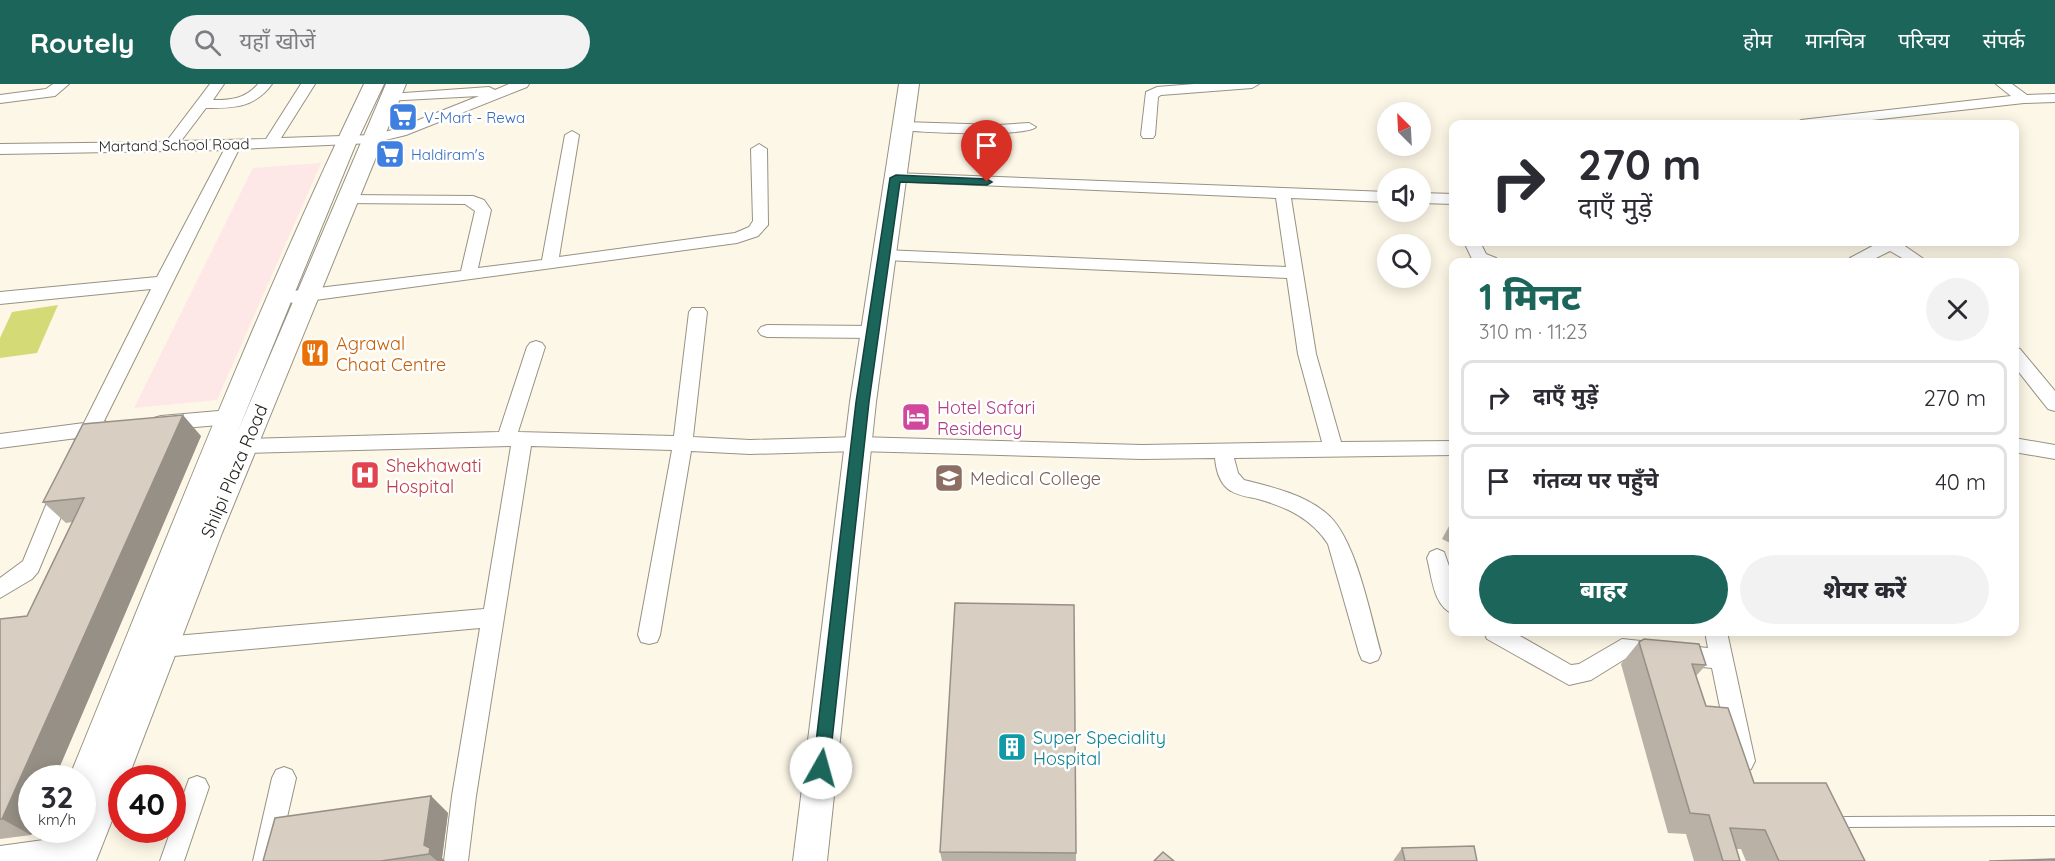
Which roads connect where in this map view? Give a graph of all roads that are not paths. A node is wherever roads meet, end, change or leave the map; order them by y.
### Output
1 (62, 84) edge
2 (217, 84) edge
3 (265, 84) edge
4 (308, 84) edge
5 (522, 84) edge
6 (909, 84) edge
7 (1252, 84) edge
8 (2003, 84) edge
9 (387, 89) edge
10 (500, 92) junction
11 (2055, 98) edge
12 (0, 99) edge
13 (2024, 99) junction
14 (202, 104) junction
15 (1837, 120) edge
16 (903, 126) junction
17 (1029, 127) dead end
18 (572, 135) dead end
19 (1148, 135) dead end
20 (360, 140) junction
21 (272, 143) junction
22 (234, 145) junction
23 (170, 146) junction
24 (759, 148) dead end
25 (0, 149) edge
26 (896, 178) junction
27 (1283, 195) junction
28 (1377, 197) edge
29 (1431, 198) edge
30 (1449, 199) edge
31 (348, 200) junction
32 (1884, 246) edge
33 (1894, 246) edge
34 (884, 255) junction
35 (1863, 258) edge
36 (1913, 258) edge
37 (549, 264) junction
38 (1295, 273) junction
39 (468, 275) junction
40 (163, 282) junction
41 (309, 296) junction
42 (281, 297) junction
43 (0, 298) edge
44 (698, 312) dead end
45 (767, 331) dead end
46 (873, 332) junction
47 (536, 347) dead end
48 (2019, 359) edge
49 (2055, 404) edge
50 (230, 417) junction
51 (139, 425) edge
52 (116, 427) edge
53 (93, 429) junction
54 (514, 440) junction
55 (0, 441) edge
56 (683, 444) junction
57 (858, 444) junction
58 (243, 446) junction
59 (2019, 446) edge
60 (1449, 448) edge
61 (1334, 451) junction
62 (1223, 452) junction
63 (2055, 452) edge
64 (1437, 558) dead end
65 (0, 589) edge
66 (1449, 599) edge
67 (492, 618) junction
68 (649, 635) dead end
69 (1502, 636) edge
70 (1717, 636) edge
71 (163, 647) junction
72 (1370, 652) dead end
73 (1722, 659) junction
74 (1744, 764) edge
75 (91, 765) edge
76 (284, 778) dead end
77 (197, 787) dead end
78 (2055, 821) edge
79 (1845, 822) edge
80 (64, 850) edge
81 (0, 858) edge
82 (172, 861) edge
83 (265, 861) edge
84 (456, 861) edge
85 (810, 861) edge

1 - 12 street
2 - 14 street
3 - 14 street
4 - 21 street
5 - 10 street
6 - 16 street
7 - 19 street
8 - 13 street
9 - 10 street
9 - 20 street, Shilpi Plaza Road
10 - 20 street, Martand School Road
11 - 13 street
13 - 15 street
14 - 23 street
16 - 17 street
16 - 26 street
18 - 37 street
20 - 21 street, Martand School Road
20 - 31 street, Shilpi Plaza Road
20 - 42 street, Shilpi Plaza Road
21 - 22 street, Martand School Road
22 - 23 street, Martand School Road
22 - 40 street
23 - 25 street, Martand School Road
24 - 37 street
26 - 27 street
26 - 34 street
27 - 28 street
27 - 38 street
29 - 30 street
31 - 39 street
31 - 41 street, Shilpi Plaza Road
32 - 35 street
33 - 36 street
34 - 38 street
34 - 46 street
37 - 39 street
38 - 61 street
39 - 41 street
40 - 43 street
40 - 53 street
41 - 42 street
41 - 58 street, Shilpi Plaza Road
42 - 50 street, Shilpi Plaza Road
44 - 56 street
45 - 46 street
46 - 57 street
47 - 54 street
48 - 49 street
50 - 51 street
50 - 75 street, Shilpi Plaza Road
52 - 53 street
53 - 55 street
53 - 65 street
54 - 56 street
54 - 58 street
54 - 67 street
56 - 57 street
56 - 68 street
57 - 62 street
57 - 85 street
58 - 71 street, Shilpi Plaza Road
59 - 63 street
60 - 61 street
61 - 62 street
62 - 72 street
64 - 66 street
67 - 71 street
67 - 84 street
69 - 73 street
70 - 73 street
71 - 80 street, Shilpi Plaza Road
73 - 74 street
76 - 83 street
77 - 82 street
78 - 79 lane
80 - 81 street

